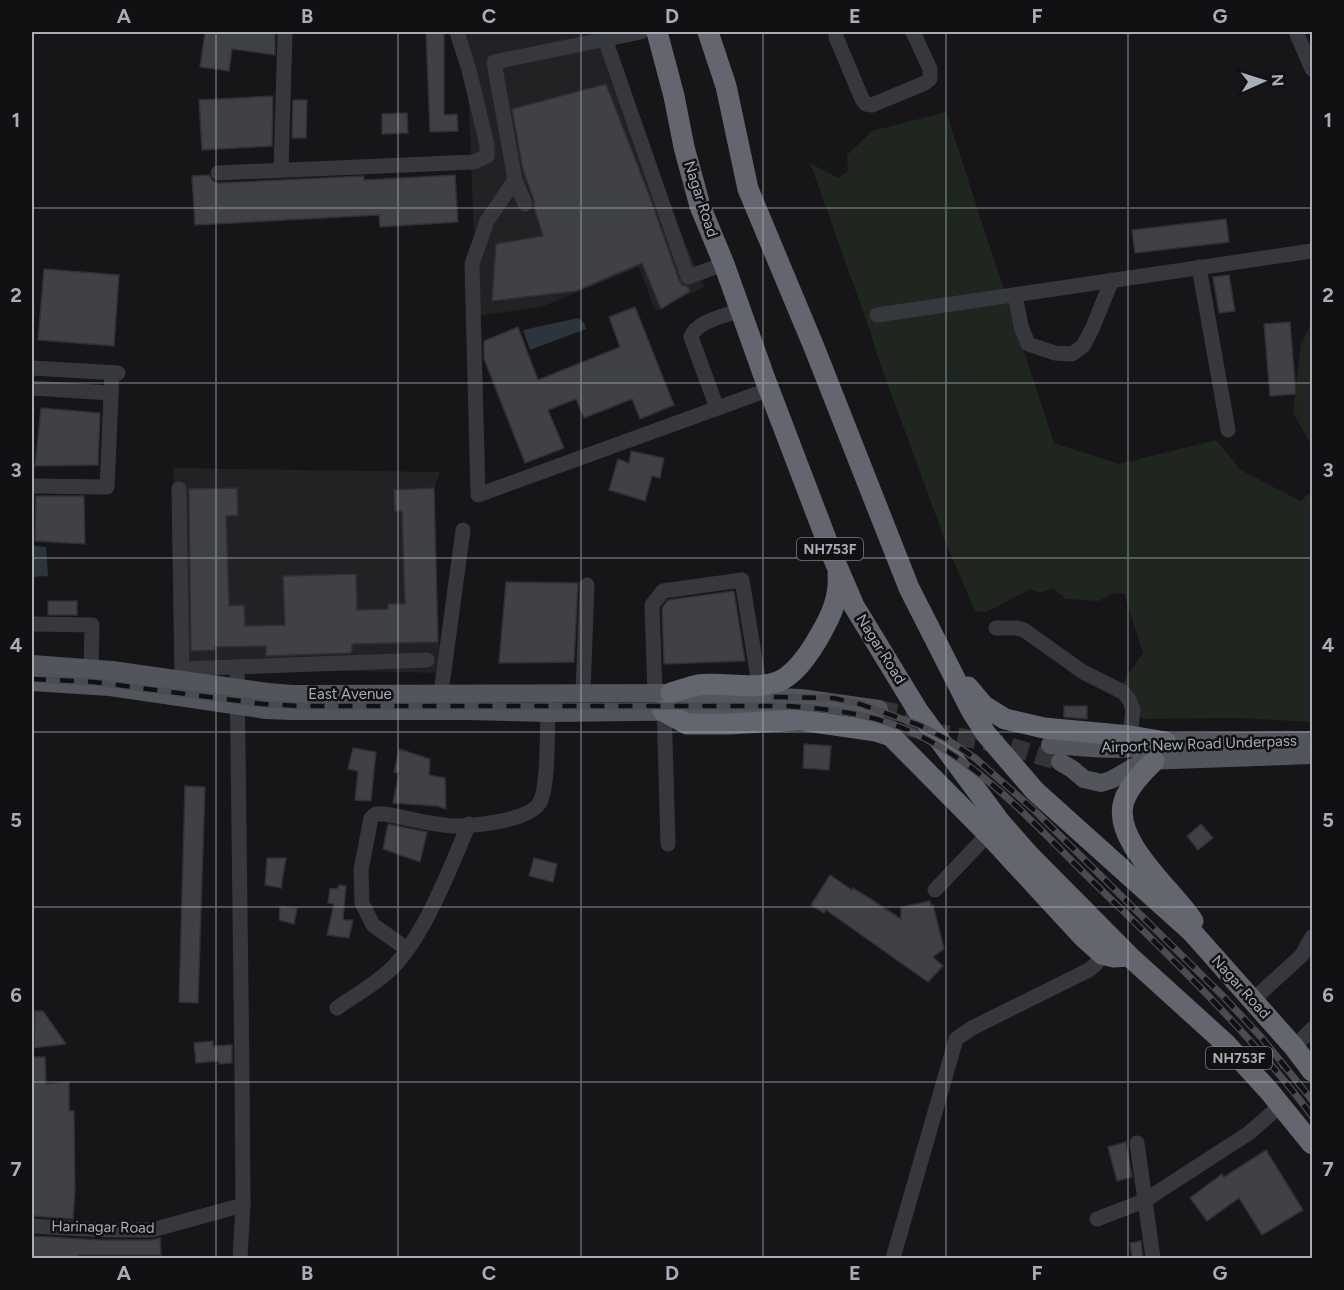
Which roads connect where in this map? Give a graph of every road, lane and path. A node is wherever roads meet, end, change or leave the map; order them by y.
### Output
1 (285, 32) edge
2 (457, 32) edge
3 (640, 32) edge
4 (657, 32) edge
5 (708, 32) edge
6 (836, 32) edge
7 (914, 32) edge
8 (1296, 32) edge
9 (605, 39) junction
10 (1312, 69) edge
11 (281, 170) junction
12 (218, 173) dead end
13 (515, 180) junction
14 (525, 204) dead end
15 (1312, 250) edge
16 (724, 264) junction
17 (1199, 267) junction
18 (1112, 280) junction
19 (1015, 295) junction
20 (740, 310) junction
21 (878, 315) dead end
22 (32, 373) edge
23 (32, 388) edge
24 (770, 389) junction
25 (111, 393) junction
26 (717, 408) junction
27 (1228, 430) dead end
28 (32, 486) edge
29 (179, 489) dead end
30 (463, 530) dead end
31 (838, 568) junction
32 (587, 585) dead end
33 (32, 624) edge
34 (996, 628) dead end
35 (945, 659) junction
36 (428, 660) dead end
37 (32, 664) edge
38 (237, 667) junction
39 (91, 668) junction
40 (182, 674) junction
41 (32, 682) edge
42 (759, 684) junction
43 (549, 692) junction
44 (583, 692) junction
45 (441, 693) junction
46 (237, 697) junction
47 (663, 697) junction
48 (548, 713) junction
49 (879, 716) tunnel mouth
50 (1130, 736) junction
51 (1312, 740) edge
52 (1166, 742) junction
53 (1050, 745) tunnel mouth
54 (1312, 755) edge
55 (1154, 760) junction
56 (1060, 762) tunnel mouth
57 (469, 824) junction
58 (994, 828) junction
59 (668, 844) dead end
60 (935, 890) dead end
61 (1312, 937) edge
62 (1202, 944) junction
63 (407, 949) junction
64 (1102, 954) junction
65 (1129, 956) junction
66 (1253, 1000) junction
67 (337, 1008) dead end
68 (1312, 1029) edge
69 (1297, 1050) junction
70 (1312, 1071) edge
71 (1261, 1082) junction
72 (1281, 1105) junction
73 (1137, 1143) dead end
74 (1312, 1144) edge
75 (1144, 1201) junction
76 (243, 1205) junction
77 (1097, 1220) dead end
78 (32, 1226) edge
79 (240, 1258) edge
80 (893, 1258) edge
81 (1153, 1258) edge

1 - 11 street
2 - 11 street
3 - 9 street
4 - 16 highway, Nagar Road / NH753F
5 - 35 highway, Nagar Road / NH753F
6 - 7 street
8 - 10 street
9 - 13 street
9 - 16 street
11 - 12 street
13 - 14 street
13 - 26 street
15 - 17 street
16 - 20 highway, Nagar Road / NH753F
17 - 18 street
17 - 27 street
18 - 19 street
18 - 19 street
19 - 21 street
20 - 24 highway, Nagar Road / NH753F
20 - 26 street
22 - 25 street
23 - 25 street
24 - 26 street
24 - 31 highway, Nagar Road / NH753F
25 - 28 street
29 - 40 street
30 - 45 street
31 - 42 highway
31 - 58 highway, Nagar Road / NH753F
32 - 44 street
33 - 39 street
34 - 50 street
35 - 50 highway
35 - 62 highway, Nagar Road / NH753F
36 - 38 street
37 - 39 main road, East Avenue
38 - 40 street
38 - 46 street
39 - 40 main road, East Avenue
40 - 46 main road, East Avenue
41 - 46 main road, East Avenue
42 - 47 highway
42 - 47 street
43 - 44 main road, East Avenue
43 - 45 main road, East Avenue
43 - 48 street
44 - 47 main road, East Avenue
45 - 46 main road, East Avenue
46 - 48 main road, East Avenue
46 - 76 street
47 - 48 main road, East Avenue
47 - 49 main road
47 - 58 highway
47 - 59 street
48 - 57 street
50 - 52 highway
51 - 52 main road, Airport New Road Underpass
52 - 53 main road, Airport New Road Underpass
54 - 55 main road
55 - 56 main road, Airport New Road Underpass
55 - 62 highway
57 - 63 street
57 - 63 street
58 - 60 street
58 - 64 highway
58 - 65 highway, Nagar Road / NH753F
61 - 66 street
62 - 66 highway, Nagar Road / NH753F
63 - 67 street
64 - 65 highway
64 - 80 street
65 - 71 highway, Nagar Road / NH753F
66 - 69 highway, Nagar Road / NH753F
68 - 69 street
69 - 70 highway, Nagar Road / NH753F
69 - 71 path
71 - 72 highway, Nagar Road / NH753F
72 - 74 highway, Nagar Road / NH753F
72 - 75 street
73 - 75 street
75 - 77 street
75 - 81 street
76 - 78 street, Harinagar Road
76 - 79 street

